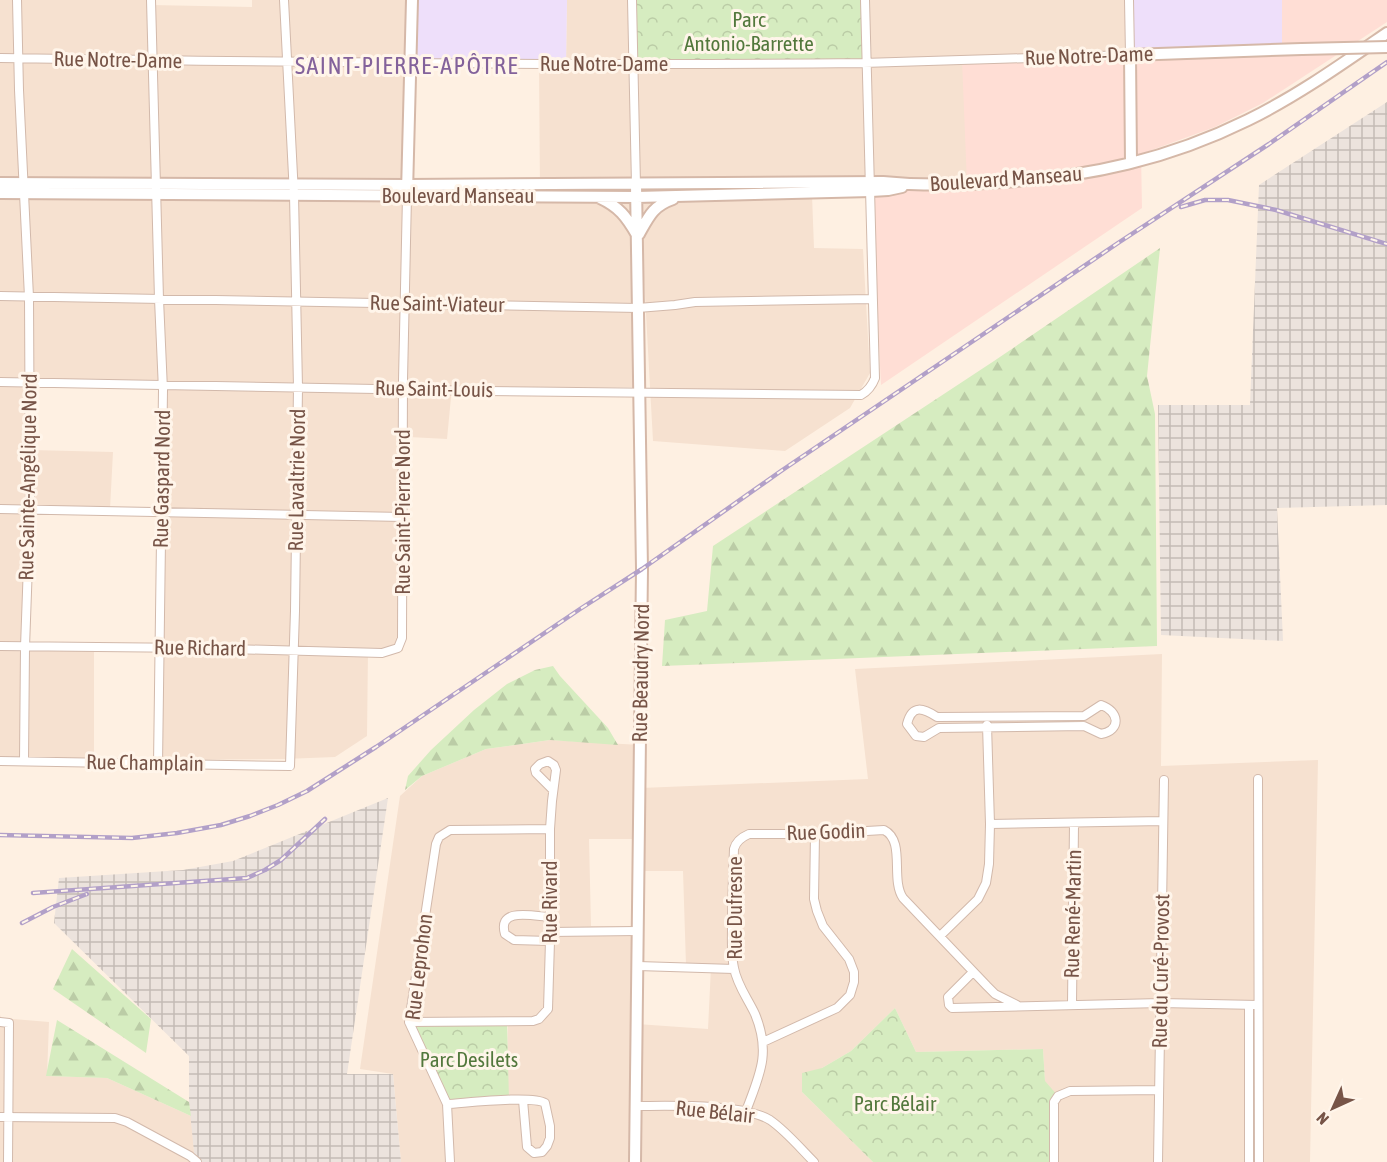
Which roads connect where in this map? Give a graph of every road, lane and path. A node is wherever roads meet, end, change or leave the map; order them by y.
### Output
1 (17, 0) edge
2 (151, 0) edge
3 (284, 0) edge
4 (412, 0) edge
5 (632, 0) edge
6 (865, 0) edge
7 (1129, 0) edge
8 (1387, 33) edge
9 (1387, 47) edge
10 (1130, 55) junction
11 (0, 58) edge
12 (18, 58) junction
13 (152, 60) junction
14 (287, 62) junction
15 (866, 63) junction
16 (410, 64) junction
17 (633, 64) junction
18 (1131, 163) junction
19 (0, 183) edge
20 (636, 185) junction
21 (870, 186) junction
22 (25, 189) junction
23 (156, 189) junction
24 (293, 190) junction
25 (407, 190) junction
26 (0, 193) edge
27 (684, 195) junction
28 (597, 196) junction
29 (637, 197) junction
30 (638, 236) junction
31 (0, 296) edge
32 (29, 297) junction
33 (873, 298) junction
34 (159, 299) junction
35 (295, 301) junction
36 (404, 303) junction
37 (638, 308) junction
38 (0, 382) edge
39 (29, 382) junction
40 (163, 385) junction
41 (298, 387) junction
42 (403, 389) junction
43 (639, 392) junction
44 (0, 509) edge
45 (30, 509) junction
46 (162, 512) junction
47 (297, 514) junction
48 (403, 517) junction
49 (0, 646) edge
50 (25, 647) junction
51 (159, 648) junction
52 (398, 648) joint
53 (294, 650) junction
54 (987, 717) junction
55 (987, 728) junction
56 (0, 761) edge
57 (24, 762) junction
58 (158, 764) junction
59 (290, 766) joint
60 (1258, 779) dead end
61 (1164, 780) dead end
62 (553, 790) dead end
63 (1163, 821) junction
64 (990, 824) junction
65 (1074, 824) junction
66 (550, 829) junction
67 (815, 834) junction
68 (738, 841) joint
69 (549, 917) junction
70 (638, 931) junction
71 (549, 932) junction
72 (940, 936) junction
73 (550, 941) junction
74 (638, 966) junction
75 (734, 969) junction
76 (973, 972) junction
77 (1161, 1003) junction
78 (1072, 1004) junction
79 (1017, 1005) junction
80 (1249, 1005) junction
81 (1258, 1005) junction
82 (0, 1022) edge
83 (409, 1022) junction
84 (763, 1042) junction
85 (1159, 1090) junction
86 (523, 1100) junction
87 (447, 1104) junction
88 (636, 1106) junction
89 (746, 1111) junction
90 (0, 1117) edge
91 (9, 1117) junction
92 (9, 1162) edge
93 (197, 1162) edge
94 (450, 1162) edge
95 (635, 1162) edge
96 (814, 1162) edge
97 (1054, 1162) edge
98 (1158, 1162) edge
99 (1249, 1162) edge
100 (1258, 1162) edge

1 - 12 street, Rue Sainte-Angélique Nord
2 - 13 street, Rue Gaspard Nord
3 - 14 street, Rue Lavaltrie Nord
4 - 16 main road
5 - 17 street
6 - 15 street
7 - 10 street
8 - 18 main road, Boulevard Manseau
9 - 10 main road, Rue Notre-Dame, bridge
10 - 15 street, Rue Notre-Dame
10 - 18 main road
11 - 12 street, Rue Notre-Dame
12 - 13 street, Rue Notre-Dame
12 - 22 street, Rue Sainte-Angélique Nord
13 - 14 street, Rue Notre-Dame
13 - 23 street, Rue Gaspard Nord
14 - 16 street, Rue Notre-Dame
14 - 24 street, Rue Lavaltrie Nord
15 - 17 street, Rue Notre-Dame
15 - 21 street
16 - 17 street, Rue Notre-Dame
16 - 25 main road
17 - 20 street
18 - 21 main road, Boulevard Manseau
19 - 22 main road, Boulevard Manseau
20 - 21 main road, Boulevard Manseau
20 - 25 main road, Boulevard Manseau
20 - 29 main road, Rue Beaudry Nord
21 - 27 main road, Boulevard Manseau
21 - 33 street
22 - 23 main road, Boulevard Manseau
22 - 26 main road, Boulevard Manseau
22 - 32 street, Rue Sainte-Angélique Nord
23 - 24 main road, Boulevard Manseau
23 - 34 street, Rue Gaspard Nord
24 - 25 main road, Boulevard Manseau
24 - 35 street, Rue Lavaltrie Nord
25 - 28 main road, Boulevard Manseau
25 - 36 street, Rue Saint-Pierre Nord
27 - 29 main road, Boulevard Manseau
27 - 30 main road
28 - 29 main road, Boulevard Manseau
28 - 30 main road
29 - 30 main road, Rue Beaudry Nord
30 - 37 main road, Rue Beaudry Nord
31 - 32 street, Rue Saint-Viateur
32 - 34 street, Rue Saint-Viateur
32 - 39 street, Rue Sainte-Angélique Nord
33 - 37 street, Rue Saint-Viateur
33 - 43 street, Rue Saint-Louis
34 - 35 street, Rue Saint-Viateur
34 - 40 street, Rue Gaspard Nord
35 - 36 street, Rue Saint-Viateur
35 - 41 street, Rue Lavaltrie Nord
36 - 37 street, Rue Saint-Viateur
36 - 42 street, Rue Saint-Pierre Nord
37 - 43 main road, Rue Beaudry Nord
38 - 39 street, Rue Saint-Louis
39 - 40 street, Rue Saint-Louis
39 - 45 street, Rue Sainte-Angélique Nord
40 - 41 street, Rue Saint-Louis
40 - 46 street, Rue Gaspard Nord
41 - 42 street, Rue Saint-Louis
41 - 47 street, Rue Lavaltrie Nord
42 - 43 street, Rue Saint-Louis
42 - 48 street, Rue Saint-Pierre Nord
43 - 70 main road, Rue Beaudry Nord
44 - 45 street
45 - 46 street
45 - 50 street, Rue Sainte-Angélique Nord
46 - 47 street
46 - 51 street, Rue Gaspard Nord
47 - 48 street
47 - 53 street, Rue Lavaltrie Nord
48 - 52 street, Rue Saint-Pierre Nord
49 - 50 street, Rue Richard
50 - 51 street, Rue Richard
50 - 57 street, Rue Sainte-Angélique Nord
51 - 53 street, Rue Richard
51 - 58 street, Rue Gaspard Nord
52 - 53 street, Rue Richard
53 - 59 street, Rue Lavaltrie Nord
54 - 55 street
54 - 55 street
54 - 55 street
55 - 64 street
56 - 57 street, Rue Champlain
57 - 58 street, Rue Champlain
58 - 59 street, Rue Champlain
60 - 81 street
61 - 63 street, Rue du Curé-Provost
62 - 66 street, Rue Rivard
63 - 65 street
63 - 77 street, Rue du Curé-Provost
64 - 65 street
64 - 72 street
65 - 78 street, Rue René-Martin
66 - 69 street, Rue Rivard
66 - 83 street, Rue Leprohon
67 - 68 street, Rue Godin
67 - 72 street, Rue Godin
67 - 84 street
68 - 75 street, Rue Dufresne
69 - 71 street, Rue Rivard
69 - 73 street
70 - 71 street
70 - 74 main road, Rue Beaudry Nord
71 - 73 street, Rue Rivard
72 - 76 street, Rue Godin
73 - 83 street, Rue Rivard
74 - 75 street
74 - 88 main road, Rue Beaudry Nord
75 - 84 street, Rue Dufresne
76 - 79 street, Rue Godin
76 - 79 street
77 - 78 street
77 - 80 street
77 - 85 street, Rue du Curé-Provost
78 - 79 street
80 - 81 street
80 - 99 street
81 - 100 street
82 - 91 street
83 - 87 street, Rue Leprohon
84 - 89 street, Rue Dufresne
85 - 97 street
85 - 98 street, Rue du Curé-Provost
86 - 86 street
86 - 87 street
87 - 94 street, Rue Leprohon
88 - 89 street, Rue Bélair
88 - 95 main road, Rue Beaudry Nord
89 - 96 street, Rue Bélair
90 - 91 street
91 - 92 street
91 - 93 street

